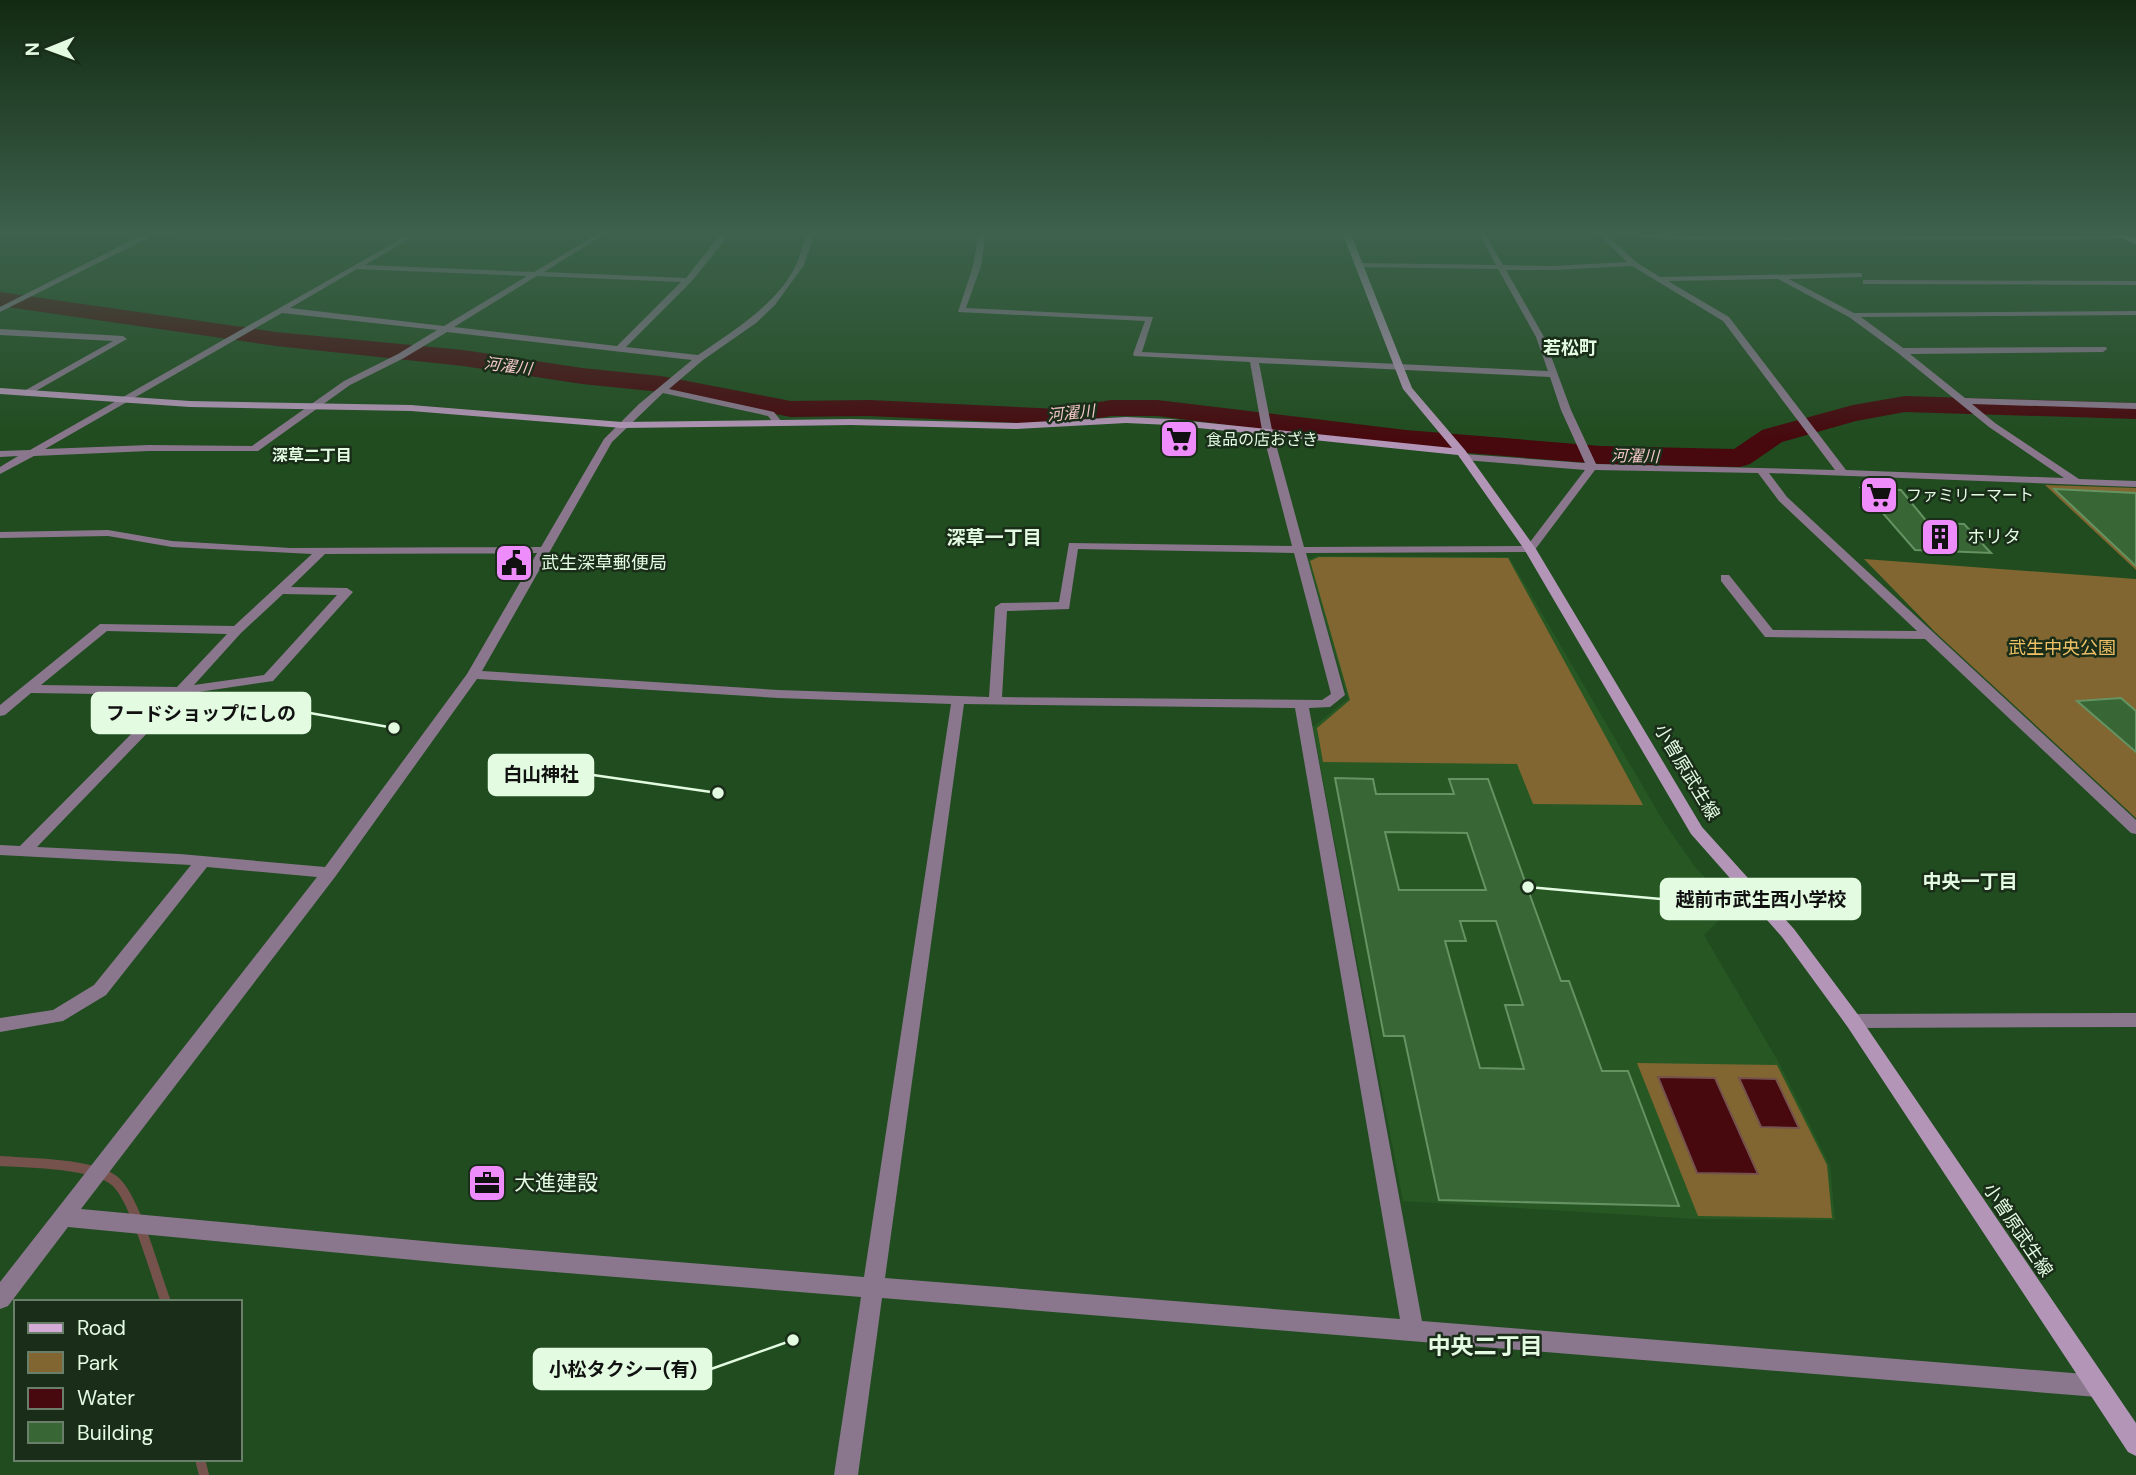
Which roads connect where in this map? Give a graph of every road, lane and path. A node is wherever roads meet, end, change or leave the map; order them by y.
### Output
1 (18, 301) edge
2 (298, 301) edge
3 (491, 301) edge
4 (667, 301) edge
5 (774, 301) edge
6 (964, 301) edge
7 (1373, 301) edge
8 (1519, 301) edge
9 (1695, 301) edge
10 (1823, 301) edge
11 (0, 310) edge
12 (282, 310) junction
13 (2136, 313) edge
14 (1852, 314) junction
15 (445, 329) junction
16 (0, 332) edge
17 (619, 349) junction
18 (2103, 349) dead end
19 (1901, 351) junction
20 (699, 358) junction
21 (1254, 359) junction
22 (1399, 365) junction
23 (1553, 374) junction
24 (662, 390) junction
25 (0, 391) edge
26 (27, 393) junction
27 (128, 400) junction
28 (1963, 401) junction
29 (2136, 406) edge
30 (314, 407) junction
31 (777, 422) junction
32 (622, 425) junction
33 (1267, 430) junction
34 (1459, 450) junction
35 (35, 452) junction
36 (0, 454) edge
37 (1592, 467) junction
38 (1761, 470) junction
39 (0, 471) edge
40 (1843, 473) junction
41 (2076, 482) junction
42 (2136, 484) edge
43 (0, 535) edge
44 (1530, 549) junction
45 (545, 550) junction
46 (1298, 550) junction
47 (321, 551) junction
48 (1725, 578) dead end
49 (279, 590) junction
50 (237, 629) junction
51 (1930, 635) junction
52 (473, 675) junction
53 (29, 689) junction
54 (181, 691) junction
55 (958, 701) junction
56 (995, 702) junction
57 (1301, 704) junction
58 (0, 712) edge
59 (2136, 829) edge
60 (0, 850) edge
61 (24, 851) junction
62 (202, 862) junction
63 (328, 873) junction
64 (2136, 1020) edge
65 (1853, 1021) junction
66 (0, 1025) edge
67 (65, 1217) junction
68 (874, 1286) junction
69 (0, 1299) edge
70 (1413, 1332) junction
71 (2097, 1386) junction
72 (2136, 1444) edge
73 (846, 1475) edge

1 - 11 street
2 - 12 street
3 - 15 street
4 - 17 street
5 - 20 street
6 - 21 street
7 - 22 main road, 小曽原武生線
8 - 23 street
9 - 40 street
10 - 14 street
12 - 15 street
12 - 27 street
13 - 14 street
14 - 19 street
15 - 17 street
15 - 30 street
16 - 26 street
17 - 20 street
18 - 19 street
19 - 28 street
20 - 24 street
21 - 22 street
21 - 33 street
22 - 23 street
22 - 34 main road, 小曽原武生線
23 - 37 street
24 - 31 street
24 - 32 street
25 - 26 main road
26 - 27 main road
27 - 30 main road
27 - 35 street
28 - 29 street
28 - 41 street
30 - 32 main road
30 - 35 street
31 - 32 main road
31 - 33 main road
32 - 45 street
33 - 34 main road
33 - 46 street
34 - 37 street
34 - 44 main road, 小曽原武生線
35 - 36 street
35 - 39 street
37 - 38 street
37 - 44 street
38 - 40 street
38 - 51 street
40 - 41 street
41 - 42 street
43 - 47 street
44 - 46 street
44 - 65 main road, 小曽原武生線
45 - 47 street
45 - 52 street
46 - 56 street
46 - 57 street
47 - 49 street
48 - 51 street
49 - 50 street
49 - 54 street
50 - 53 street
50 - 54 street
51 - 59 street
52 - 55 street
52 - 63 street
53 - 54 street
53 - 58 street
54 - 61 street
55 - 56 street
55 - 68 street
56 - 57 street
57 - 70 street
60 - 61 street
61 - 62 street
62 - 63 street
62 - 66 street
63 - 67 street
64 - 65 street
65 - 71 main road, 小曽原武生線
67 - 68 street
67 - 69 street
68 - 70 street
68 - 73 street
70 - 71 street
71 - 72 main road, 小曽原武生線

